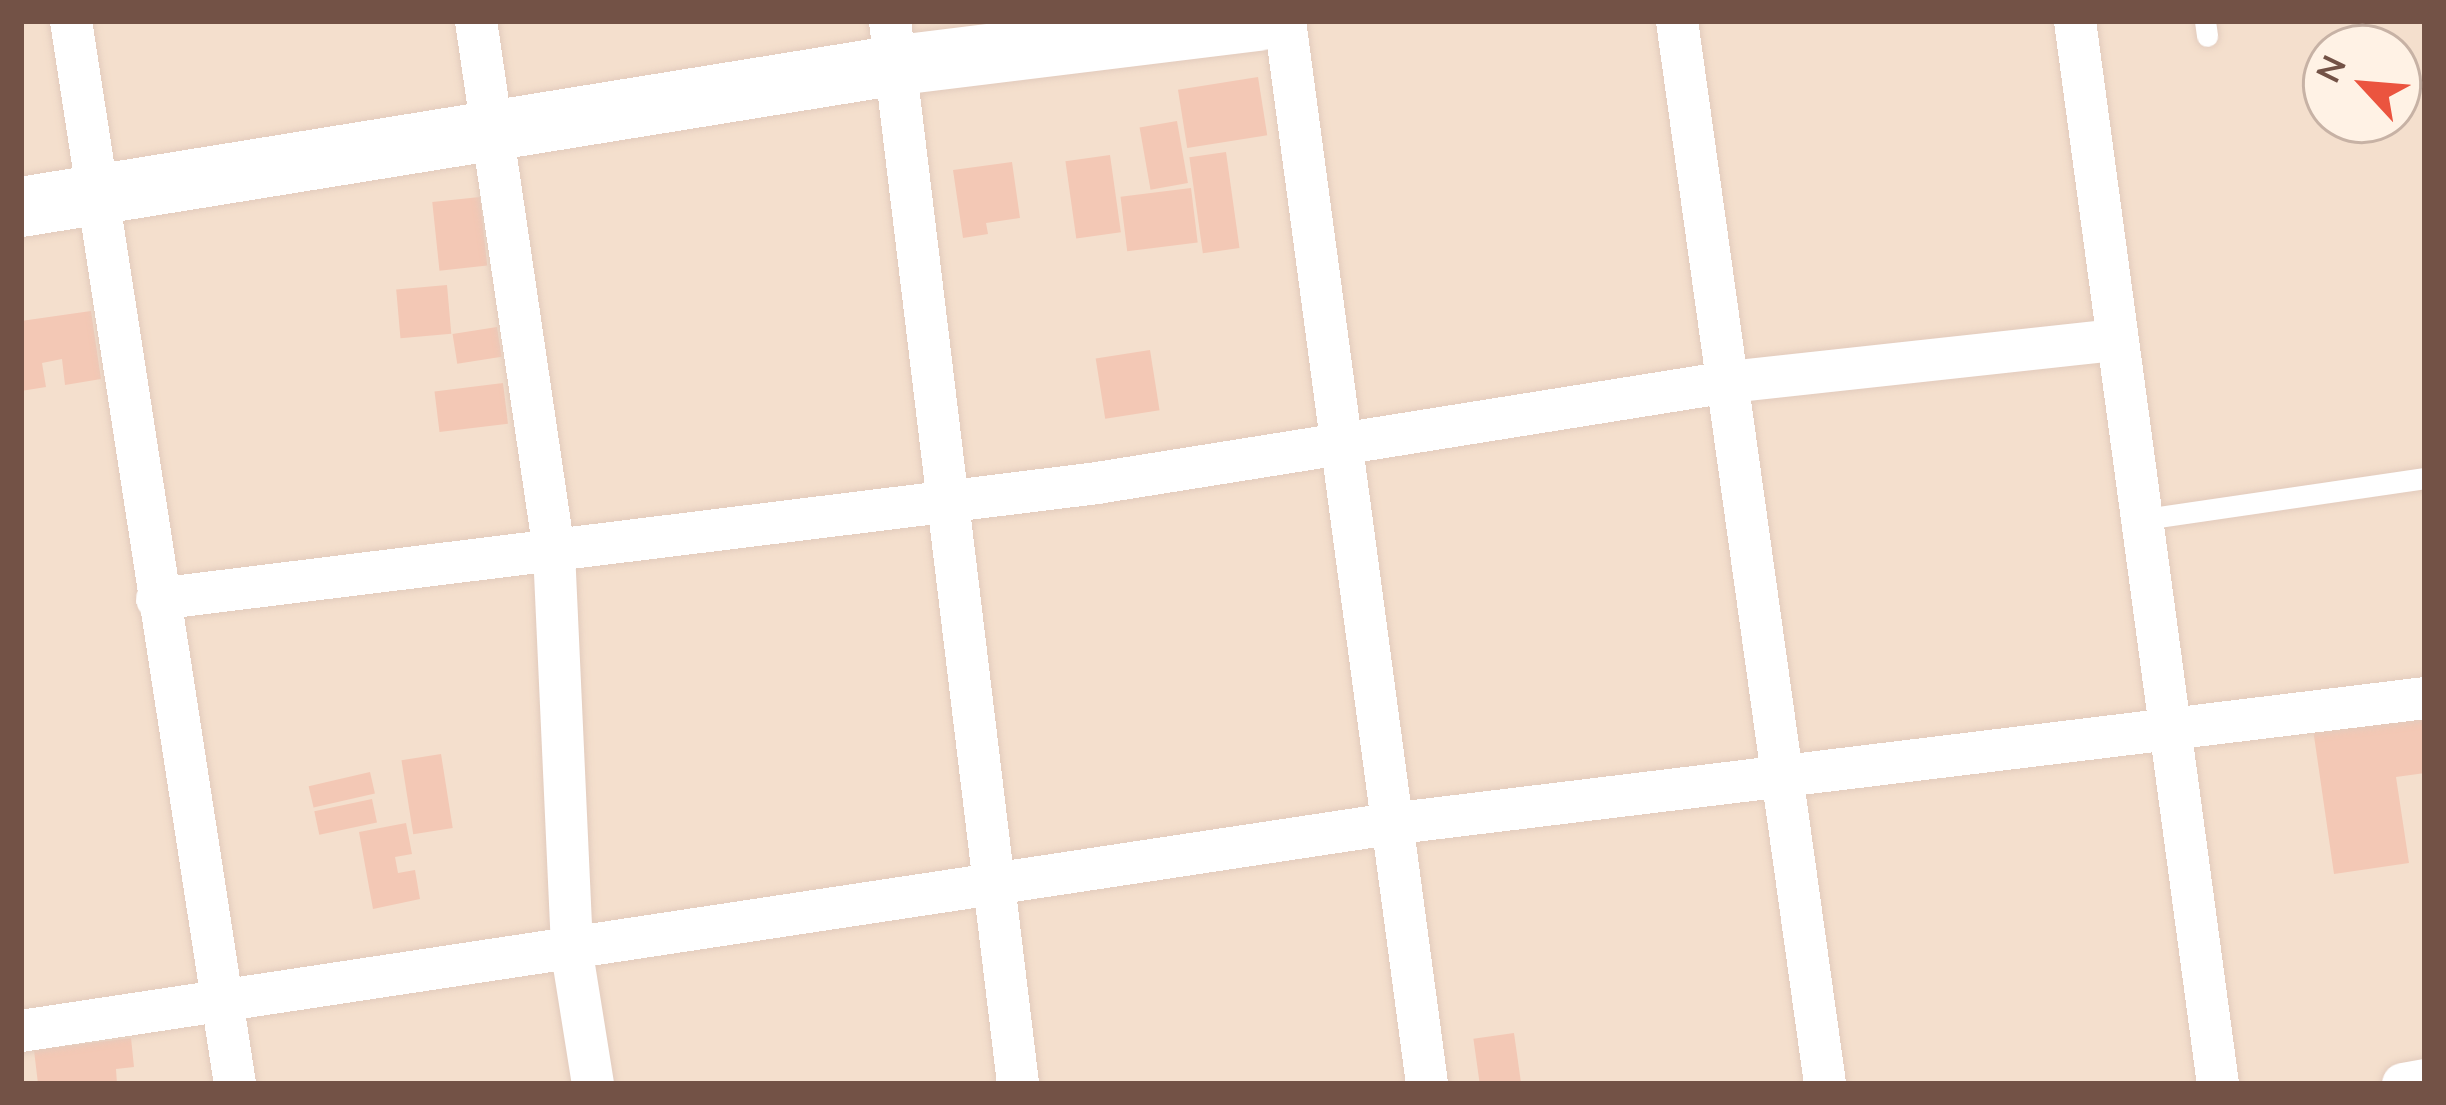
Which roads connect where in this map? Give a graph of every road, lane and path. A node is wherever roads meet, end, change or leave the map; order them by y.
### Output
1 (71, 21) edge
2 (476, 21) edge
3 (1258, 21) edge
4 (1285, 21) edge
5 (1677, 21) edge
6 (2075, 21) edge
7 (894, 43) edge
8 (489, 136) junction
9 (96, 196) junction
10 (21, 206) edge
11 (2116, 340) junction
12 (1728, 382) junction
13 (1344, 440) junction
14 (2425, 478) edge
15 (950, 500) junction
16 (2144, 519) junction
17 (554, 551) junction
18 (158, 599) junction
19 (2425, 698) edge
20 (2173, 727) junction
21 (1783, 771) junction
22 (1390, 824) junction
23 (988, 890) junction
24 (572, 953) junction
25 (224, 998) junction
26 (21, 1031) edge
27 (2425, 1080) edge
28 (235, 1084) edge
29 (593, 1084) edge
30 (1018, 1084) edge
31 (1426, 1084) edge
32 (1825, 1084) edge
33 (2218, 1084) edge
34 (2403, 1084) edge

1 - 9 street
2 - 8 street
3 - 7 main road
4 - 13 street
5 - 12 street
6 - 11 street
7 - 8 main road
7 - 15 street
8 - 9 main road
8 - 17 street
9 - 10 main road
9 - 18 street
11 - 12 street
11 - 16 street
12 - 13 street
12 - 21 street
13 - 15 street
13 - 22 street
14 - 16 lane
15 - 17 street
15 - 23 street
16 - 20 street
17 - 18 street
17 - 24 street
18 - 25 street
19 - 20 street
20 - 21 street
20 - 33 street
21 - 22 street
21 - 32 street
22 - 23 street
22 - 31 street
23 - 24 street
23 - 30 street
24 - 25 street
24 - 29 street
25 - 26 street
25 - 28 street
27 - 34 street

